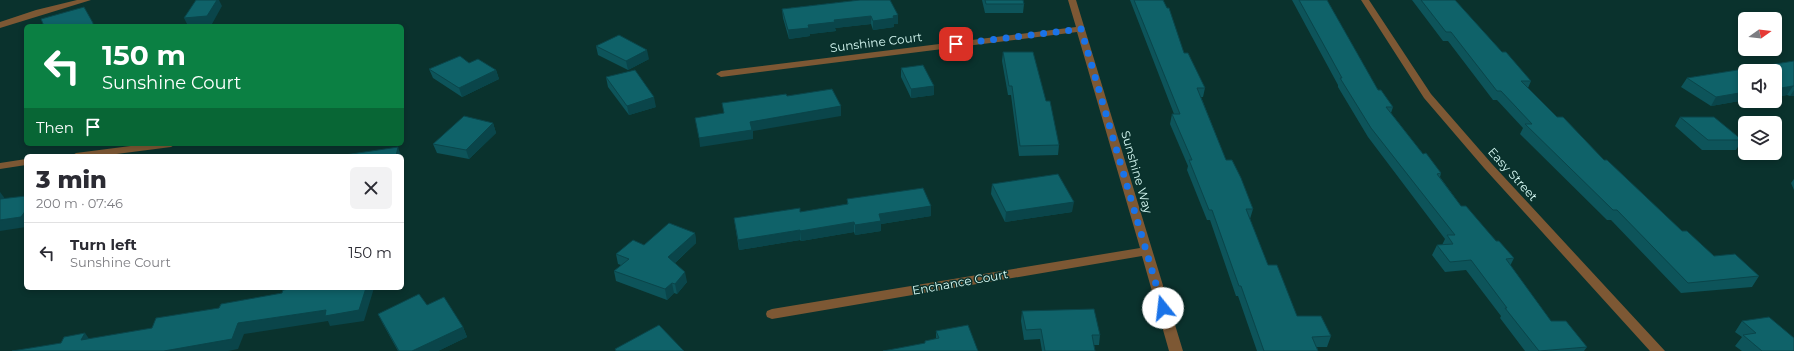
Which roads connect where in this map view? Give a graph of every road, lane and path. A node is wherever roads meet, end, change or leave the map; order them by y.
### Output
1 (87, 0) edge
2 (1072, 0) edge
3 (1365, 0) edge
4 (0, 25) edge
5 (1081, 29) junction
6 (721, 74) dead end
7 (155, 146) edge
8 (92, 154) edge
9 (24, 162) edge
10 (0, 166) edge
11 (1147, 251) junction
12 (772, 314) dead end
13 (1176, 351) edge
14 (1658, 351) edge

1 - 4 street
2 - 5 street, Sunshine Way
3 - 14 street, Easy Street
5 - 6 street, Sunshine Court
5 - 11 street, Sunshine Way
7 - 8 street
9 - 10 street
11 - 12 street, Enchance Court
11 - 13 street, Sunshine Way

